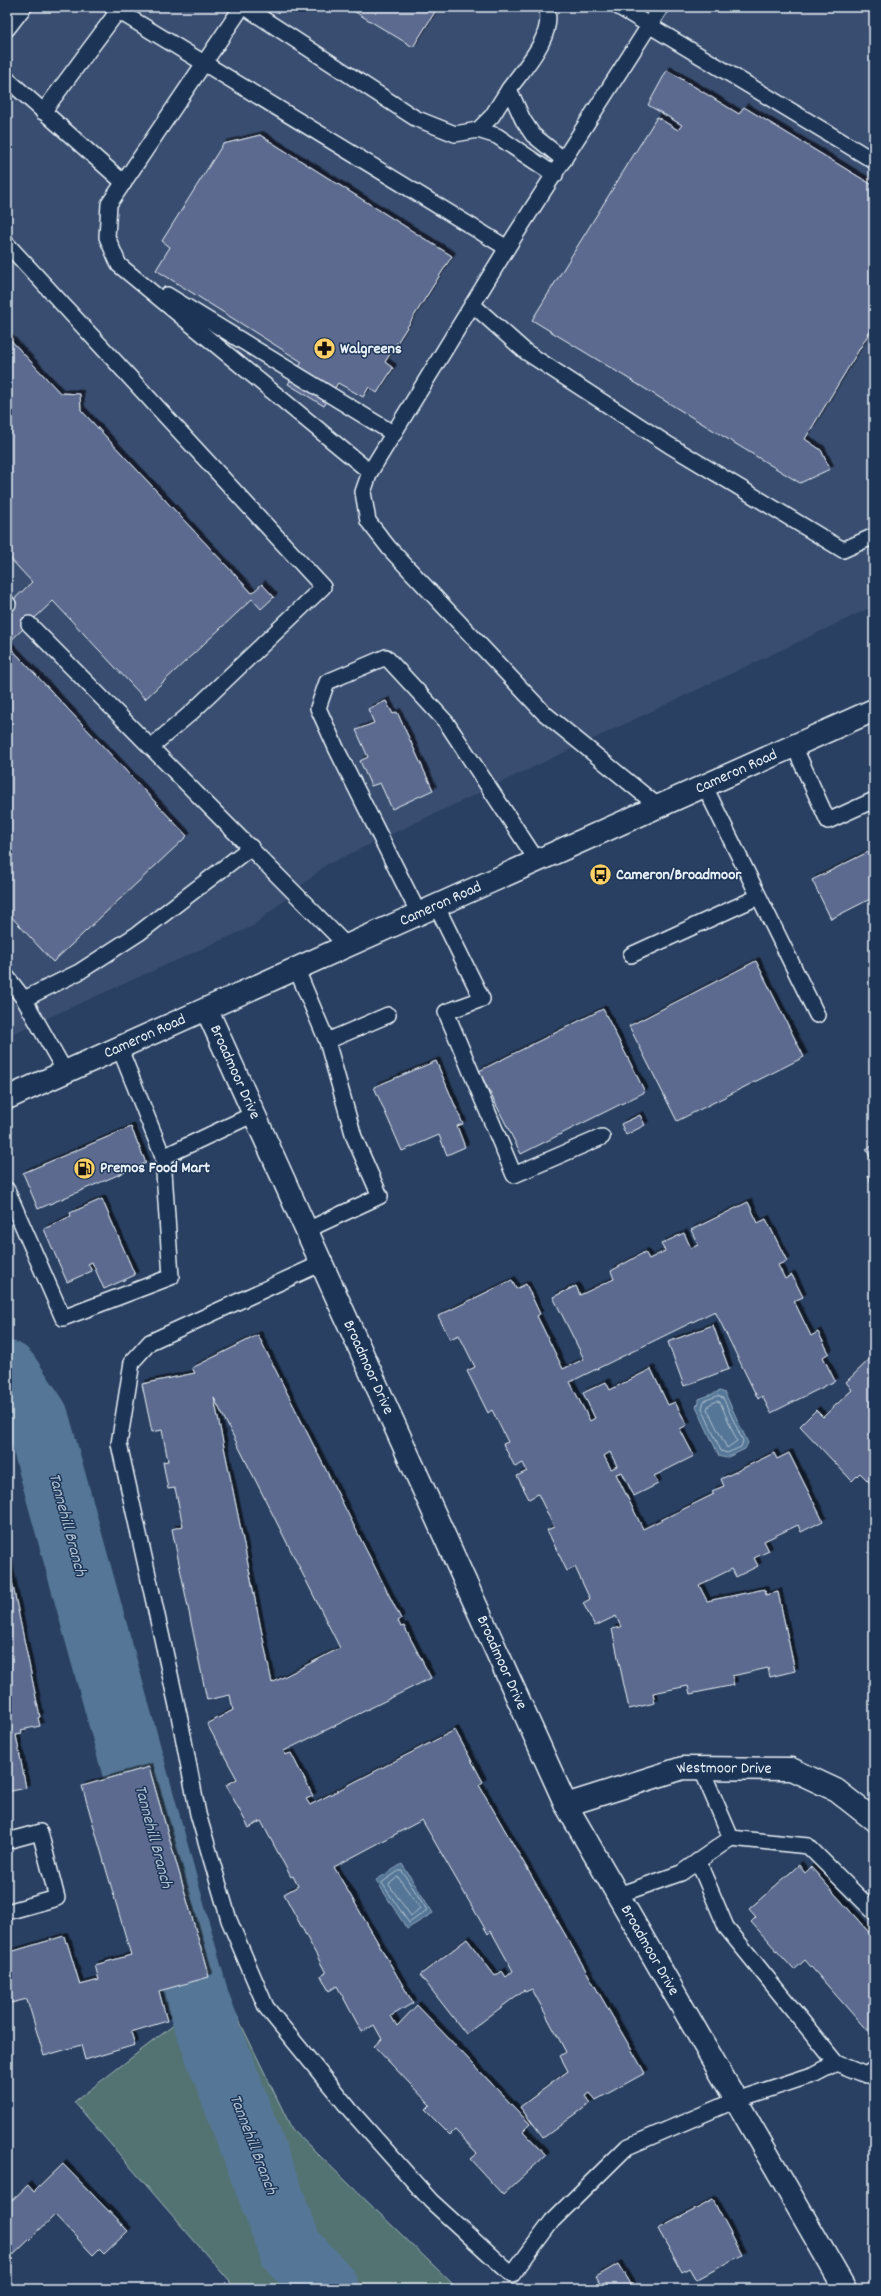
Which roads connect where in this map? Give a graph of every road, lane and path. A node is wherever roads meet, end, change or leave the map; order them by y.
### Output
1 (24, 7) edge
2 (243, 7) edge
3 (546, 7) edge
4 (619, 7) edge
5 (661, 7) edge
6 (115, 9) edge
7 (649, 26) junction
8 (7, 29) edge
9 (206, 63) junction
10 (7, 79) edge
11 (509, 89) junction
12 (43, 112) junction
13 (478, 130) junction
14 (564, 160) junction
15 (874, 161) edge
16 (554, 175) junction
17 (124, 182) junction
18 (7, 244) edge
19 (508, 248) junction
20 (119, 265) junction
21 (473, 305) junction
22 (394, 434) junction
23 (370, 472) junction
24 (874, 536) edge
25 (29, 624) dead end
26 (874, 710) edge
27 (152, 746) junction
28 (794, 746) junction
29 (705, 787) junction
30 (874, 800) edge
31 (659, 807) junction
32 (251, 847) junction
33 (538, 862) junction
34 (758, 897) junction
35 (427, 911) junction
36 (348, 947) junction
37 (631, 955) dead end
38 (297, 970) junction
39 (7, 977) edge
40 (24, 999) junction
41 (207, 1010) junction
42 (388, 1015) dead end
43 (817, 1016) dead end
44 (327, 1041) junction
45 (120, 1049) junction
46 (66, 1072) junction
47 (7, 1098) edge
48 (254, 1114) junction
49 (602, 1137) dead end
50 (163, 1157) junction
51 (7, 1190) edge
52 (307, 1230) junction
53 (322, 1263) junction
54 (701, 1768) junction
55 (566, 1805) junction
56 (874, 1820) edge
57 (731, 1838) junction
58 (7, 1841) edge
59 (698, 1861) junction
60 (618, 1895) junction
61 (7, 1912) edge
62 (874, 1912) edge
63 (836, 2063) junction
64 (874, 2069) edge
65 (736, 2100) junction
66 (845, 2289) edge

1 - 8 lane
2 - 9 lane
2 - 13 lane
3 - 11 lane
4 - 7 lane
5 - 7 lane
6 - 9 lane
6 - 12 lane
7 - 14 lane
7 - 15 lane
9 - 17 lane
9 - 19 lane
10 - 12 lane
11 - 13 lane
11 - 14 lane
12 - 17 lane
13 - 16 lane
14 - 16 lane
16 - 19 lane
17 - 20 lane
18 - 27 lane
19 - 21 lane
20 - 22 lane
20 - 23 lane
21 - 22 lane
21 - 24 lane
22 - 23 lane
23 - 31 lane
25 - 27 lane
26 - 28 street, Cameron Road
27 - 32 lane
28 - 29 street, Cameron Road
28 - 30 lane
29 - 31 street, Cameron Road
29 - 34 lane
31 - 33 street, Cameron Road
32 - 36 lane
32 - 40 lane
33 - 35 street, Cameron Road
33 - 35 lane
34 - 37 lane
34 - 43 lane
35 - 36 street, Cameron Road
35 - 49 lane
36 - 38 street, Cameron Road
38 - 41 street, Cameron Road
38 - 44 lane
39 - 40 lane
40 - 46 lane
41 - 45 street, Cameron Road
41 - 48 street, Broadmoor Drive
42 - 44 lane
44 - 52 lane
45 - 46 street, Cameron Road
45 - 50 lane
46 - 47 street, Cameron Road
48 - 50 lane
48 - 52 street, Broadmoor Drive
50 - 51 lane
52 - 53 street, Broadmoor Drive
53 - 55 street, Broadmoor Drive
53 - 65 lane
54 - 55 street, Westmoor Drive
54 - 56 street, Westmoor Drive
54 - 57 lane
55 - 60 street, Broadmoor Drive
57 - 59 lane
57 - 62 lane
58 - 61 lane
59 - 60 lane
59 - 63 lane
60 - 65 street, Broadmoor Drive
63 - 64 lane
63 - 65 lane
65 - 66 street, Broadmoor Drive

